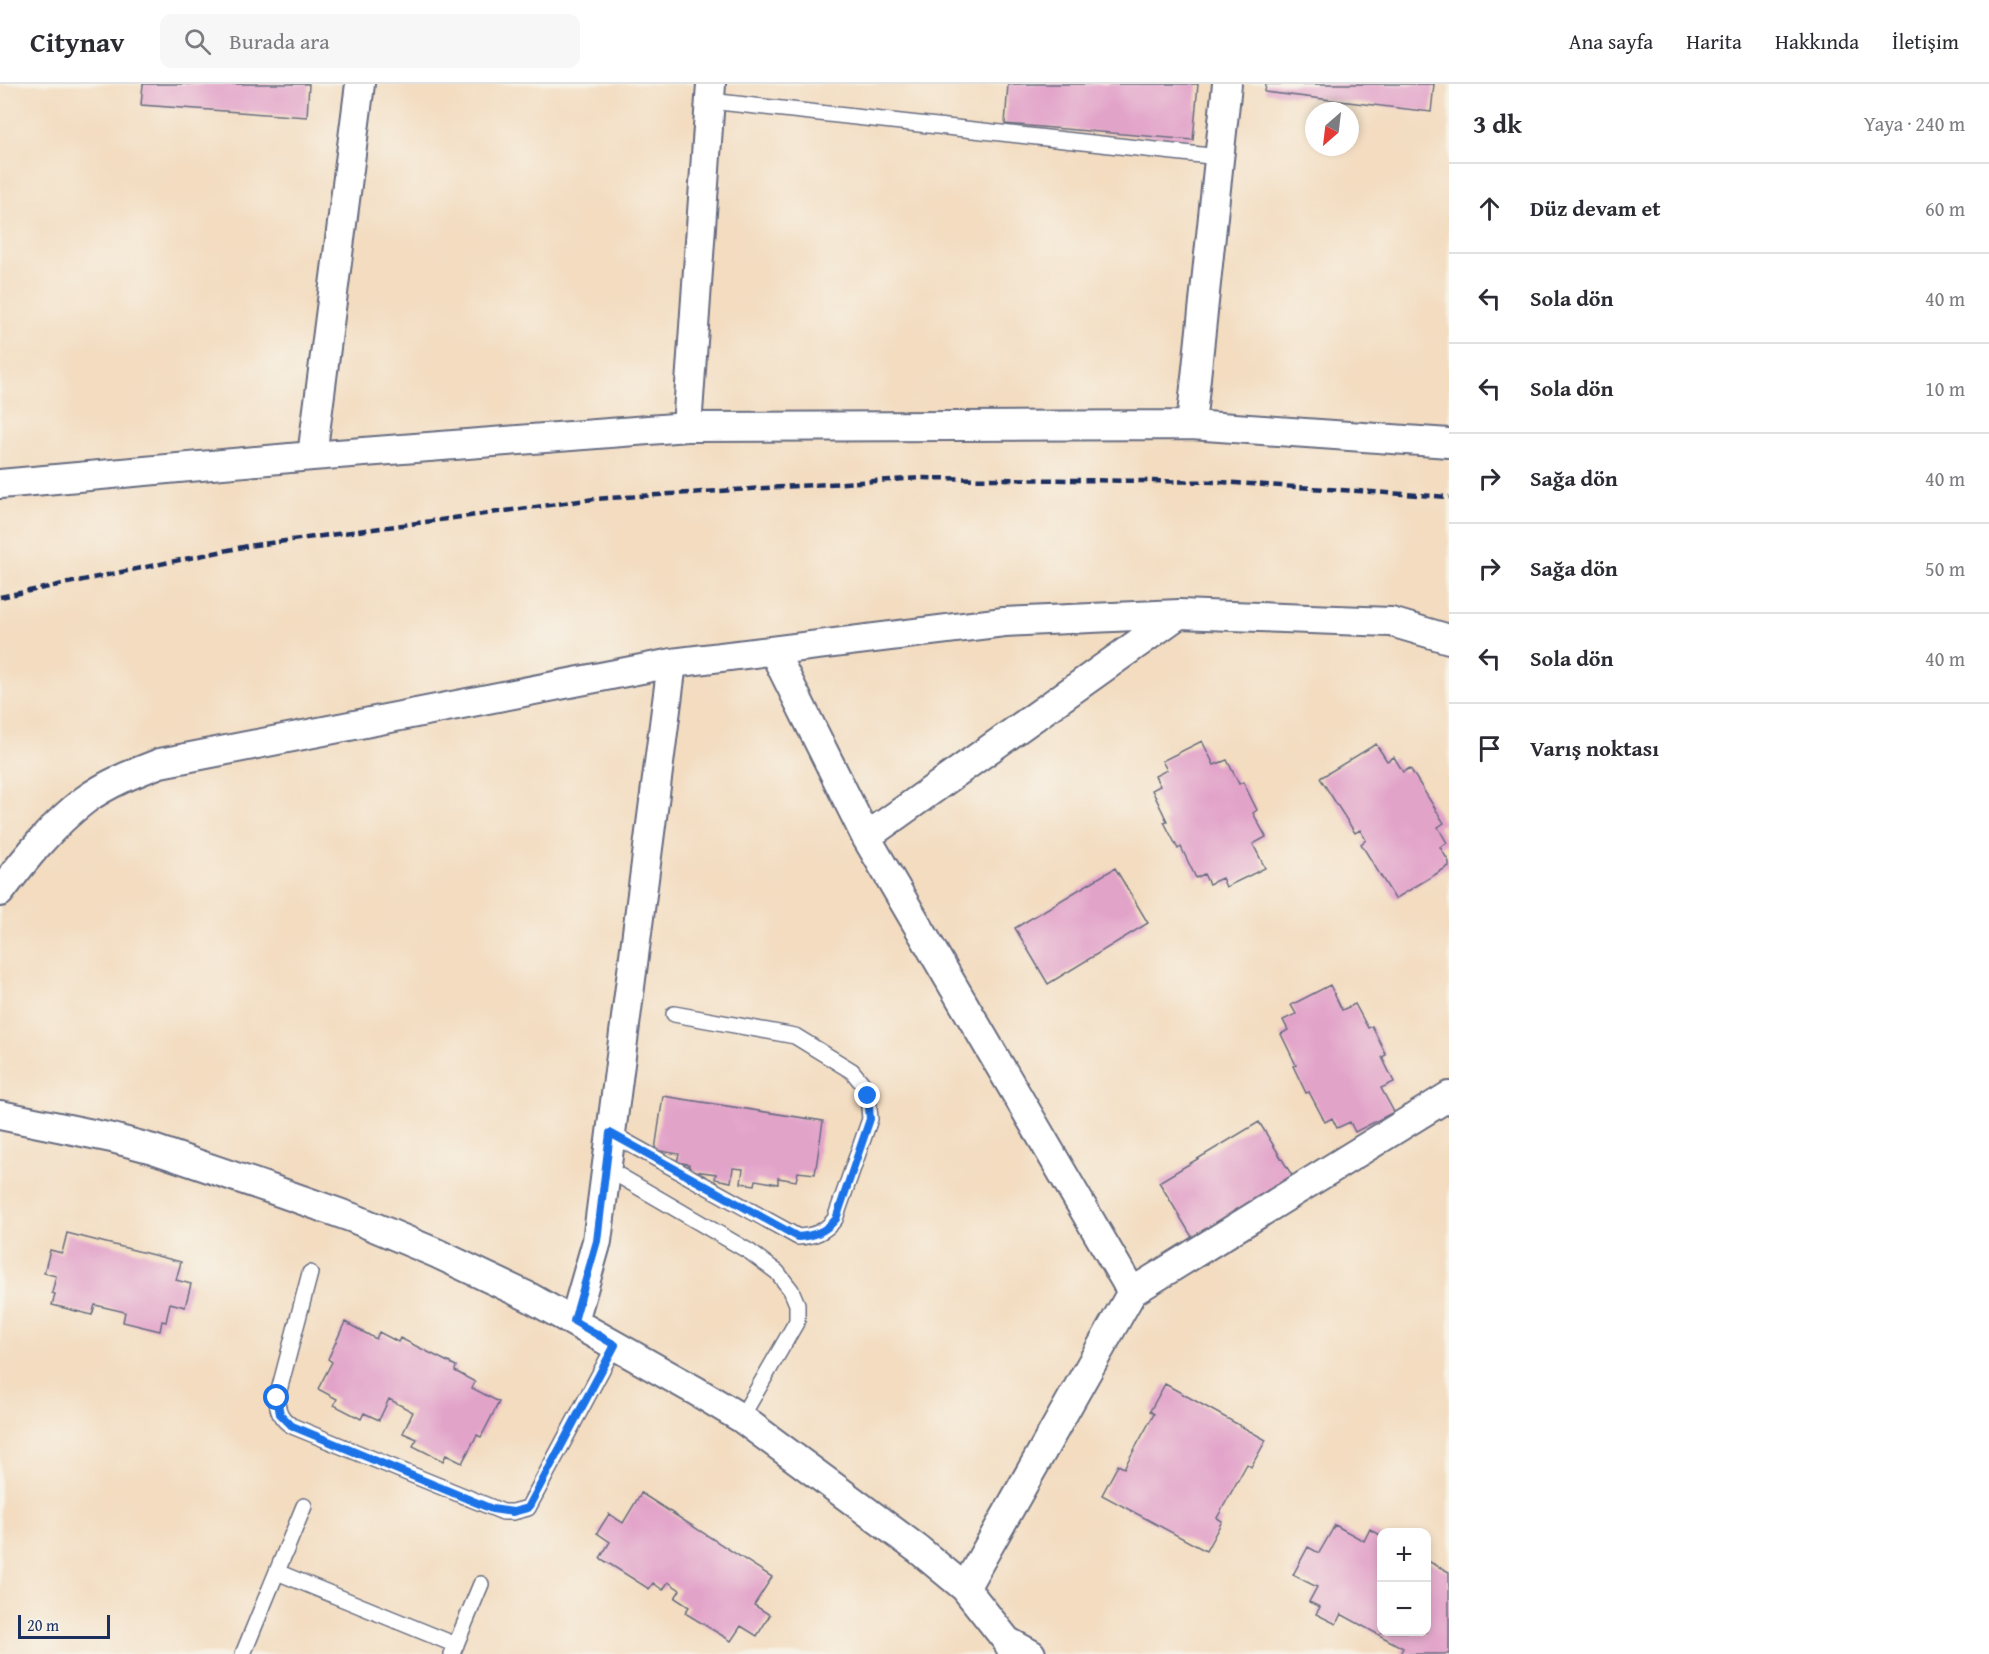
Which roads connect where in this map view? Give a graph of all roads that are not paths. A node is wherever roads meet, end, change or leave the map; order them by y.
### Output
1 (360, 84) edge
2 (1227, 84) edge
3 (710, 93) edge
4 (1219, 157) junction
5 (1191, 425) junction
6 (687, 427) junction
7 (1449, 443) edge
8 (312, 456) junction
9 (0, 484) edge
10 (1179, 614) junction
11 (1449, 639) edge
12 (774, 652) junction
13 (672, 663) junction
14 (866, 837) junction
15 (0, 892) edge
16 (674, 1014) dead end
17 (1449, 1096) edge
18 (0, 1115) edge
19 (610, 1133) junction
20 (606, 1168) junction
21 (310, 1273) dead end
22 (1132, 1292) junction
23 (574, 1321) junction
24 (615, 1345) junction
25 (741, 1418) junction
26 (304, 1506) dead end
27 (277, 1572) junction
28 (481, 1584) dead end
29 (965, 1588) junction
30 (454, 1649) edge
31 (1017, 1650) edge
32 (243, 1654) edge

1 - 8 street
2 - 4 street
3 - 4 lane
3 - 6 street
4 - 5 street
5 - 6 street
5 - 7 street
6 - 8 street
8 - 9 street
10 - 11 street
10 - 12 street
10 - 14 street
12 - 13 street
12 - 14 street
13 - 15 street
13 - 19 street
14 - 22 street
16 - 19 lane
17 - 22 street
18 - 23 street
19 - 20 street
20 - 23 street
20 - 25 lane
21 - 24 lane
22 - 29 street
23 - 24 street
24 - 25 street
25 - 29 street
26 - 27 lane
27 - 30 lane
27 - 32 lane
28 - 30 lane
29 - 31 street

